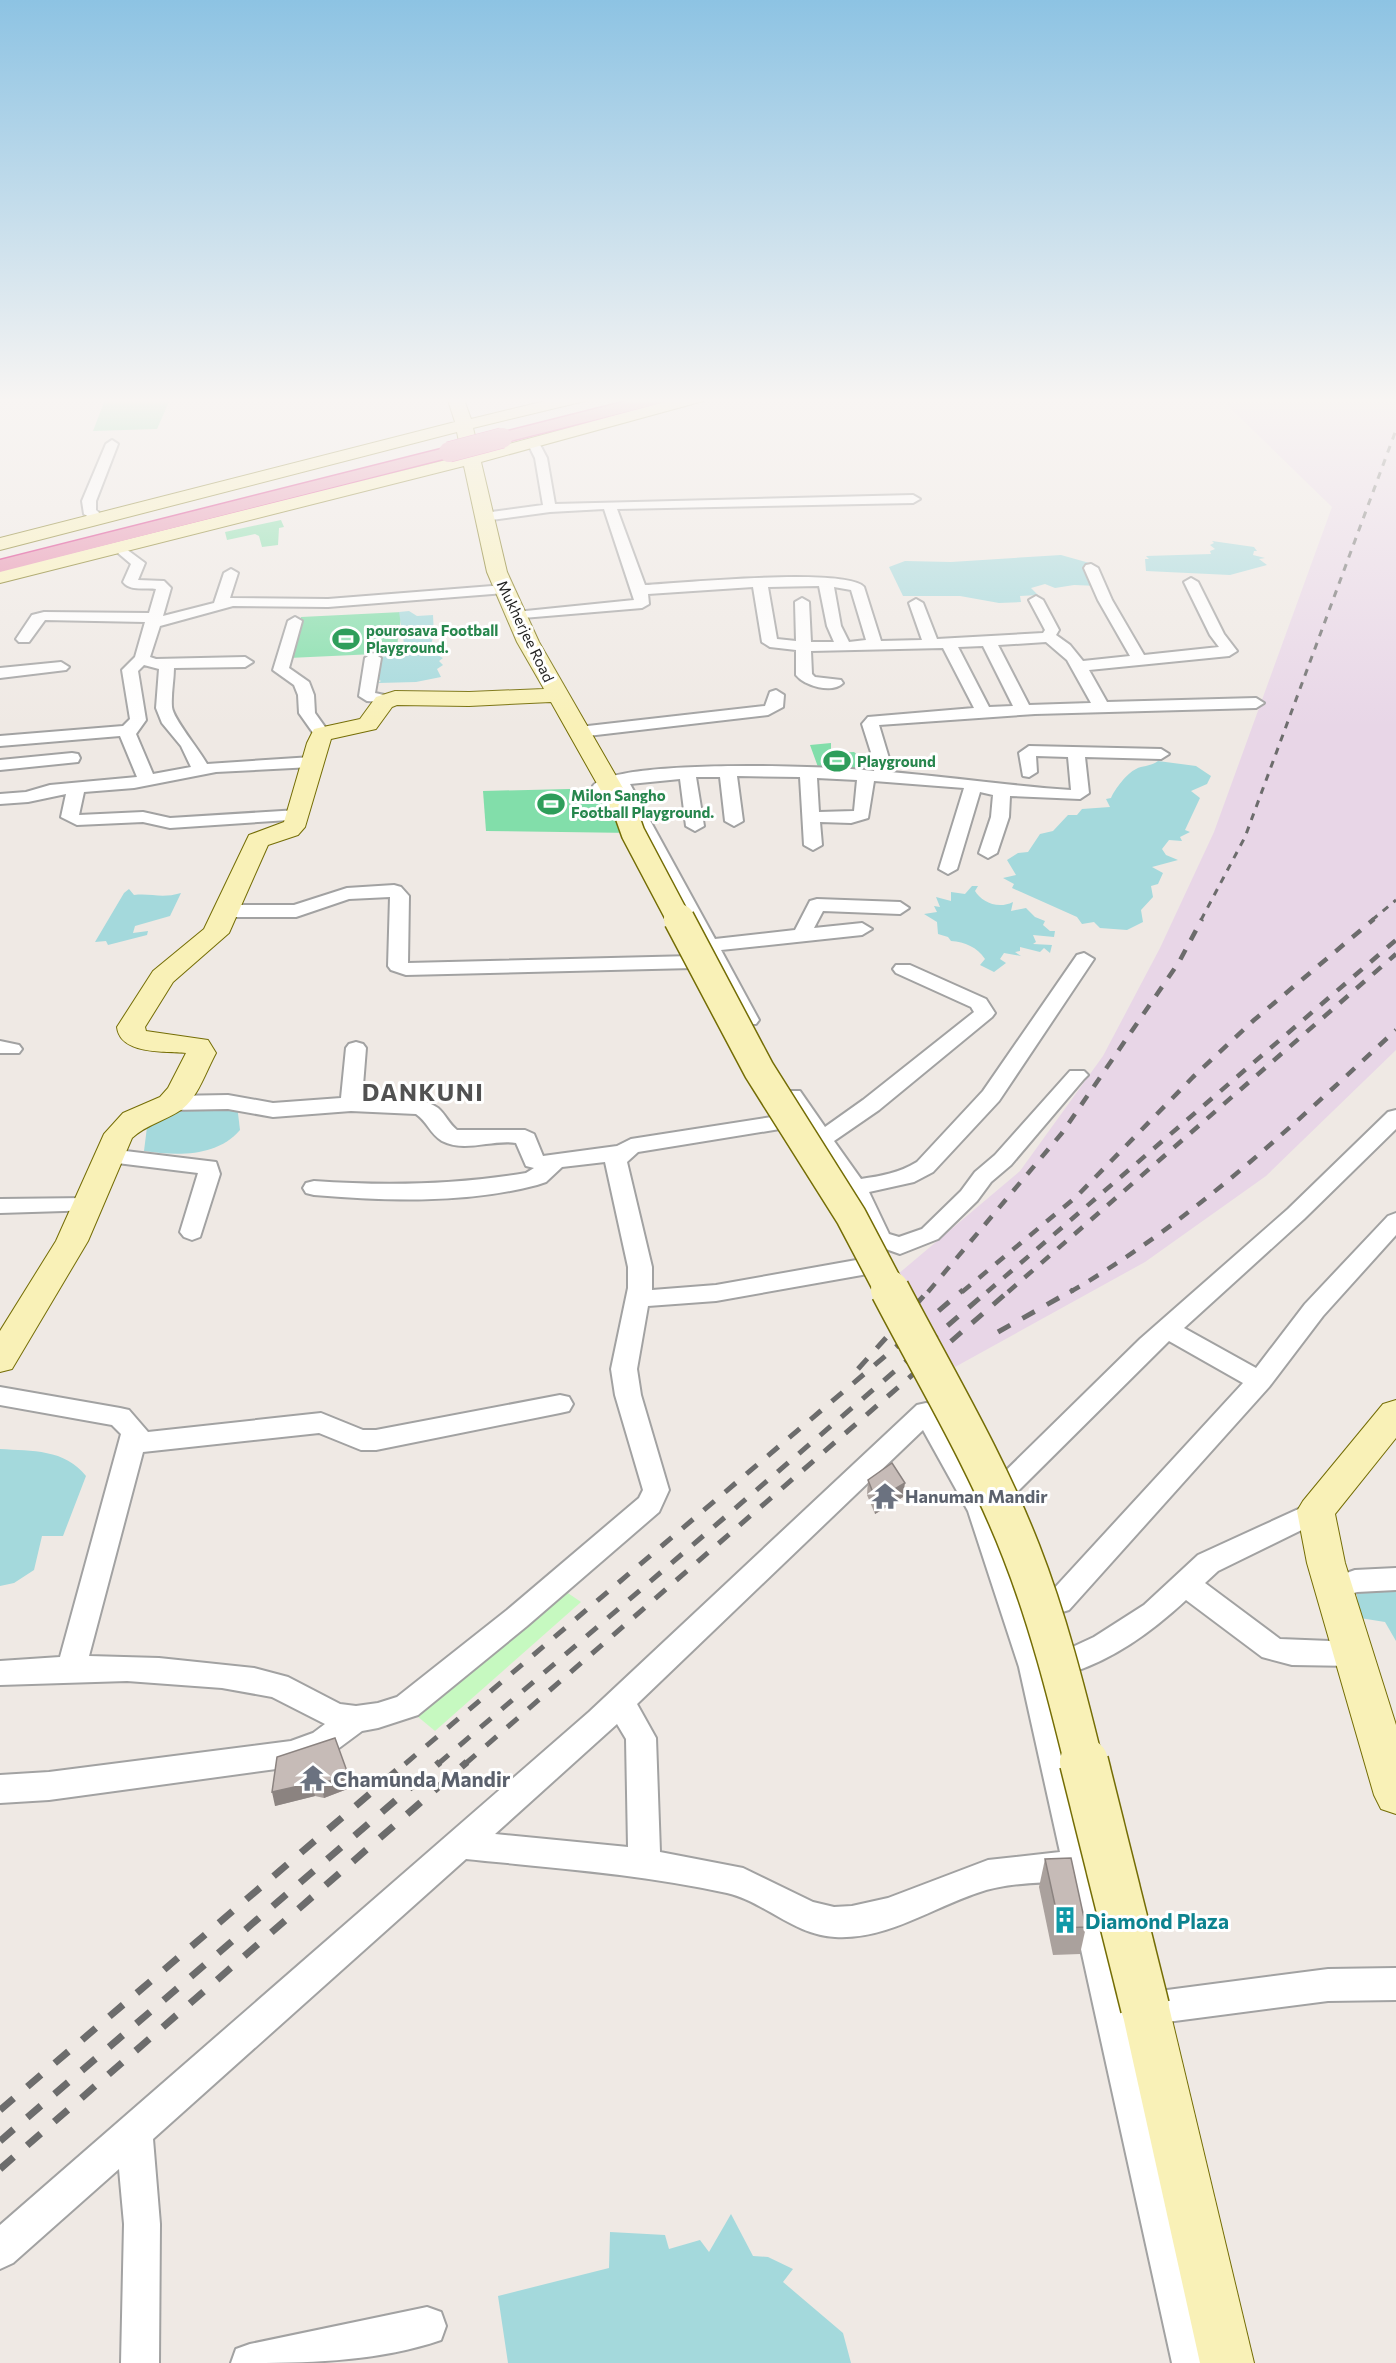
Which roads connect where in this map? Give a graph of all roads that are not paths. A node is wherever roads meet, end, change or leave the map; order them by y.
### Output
1 (89, 507) edge
2 (144, 507) edge
3 (190, 507) edge
4 (218, 507) edge
5 (270, 507) edge
6 (482, 507) edge
7 (564, 507) edge
8 (610, 507) edge
9 (550, 508) joint
10 (484, 517) junction
11 (99, 519) junction
12 (0, 544) edge
13 (118, 547) junction
14 (0, 553) edge
15 (0, 566) edge
16 (1091, 568) dead end
17 (231, 573) dead end
18 (0, 577) edge
19 (1191, 582) dead end
20 (826, 583) junction
21 (760, 584) junction
22 (505, 589) junction
23 (640, 590) junction
24 (1036, 600) dead end
25 (802, 602) dead end
26 (916, 603) dead end
27 (221, 604) junction
28 (516, 616) junction
29 (152, 621) junction
30 (295, 621) dead end
31 (1048, 637) junction
32 (24, 639) dead end
33 (988, 640) junction
34 (948, 643) junction
35 (802, 644) junction
36 (931, 644) junction
37 (869, 645) junction
38 (842, 646) junction
39 (373, 658) dead end
40 (142, 659) junction
41 (1139, 659) junction
42 (245, 662) dead end
43 (167, 663) junction
44 (1079, 666) junction
45 (61, 667) dead end
46 (0, 673) edge
47 (835, 683) dead end
48 (558, 695) junction
49 (776, 695) dead end
50 (387, 700) junction
51 (1256, 703) dead end
52 (1101, 706) junction
53 (1023, 709) junction
54 (984, 713) junction
55 (128, 730) junction
56 (579, 732) junction
57 (322, 734) junction
58 (0, 741) edge
59 (1076, 752) junction
60 (1161, 754) dead end
61 (72, 758) dead end
62 (312, 762) junction
63 (0, 765) edge
64 (201, 770) junction
65 (728, 770) junction
66 (808, 771) junction
67 (687, 772) junction
68 (1029, 772) dead end
69 (874, 777) junction
70 (147, 780) junction
71 (613, 780) junction
72 (974, 784) junction
73 (76, 787) junction
74 (1002, 791) junction
75 (0, 800) edge
76 (298, 815) junction
77 (811, 817) junction
78 (734, 820) dead end
79 (695, 826) dead end
80 (813, 845) dead end
81 (988, 853) dead end
82 (948, 869) dead end
83 (900, 908) dead end
84 (226, 911) junction
85 (862, 929) dead end
86 (803, 935) junction
87 (711, 945) junction
88 (1084, 959) dead end
89 (693, 962) junction
90 (903, 969) dead end
91 (356, 1048) dead end
92 (1077, 1076) dead end
93 (171, 1102) junction
94 (351, 1104) junction
95 (1396, 1117) edge
96 (778, 1123) junction
97 (822, 1140) junction
98 (621, 1153) junction
99 (109, 1156) junction
100 (554, 1163) junction
101 (855, 1187) junction
102 (314, 1188) dead end
103 (822, 1193) junction
104 (88, 1205) junction
105 (0, 1206) edge
106 (1396, 1221) edge
107 (192, 1232) dead end
108 (862, 1267) junction
109 (638, 1299) junction
110 (888, 1318) dead end
111 (1167, 1329) junction
112 (0, 1360) edge
113 (1260, 1381) junction
114 (0, 1396) edge
115 (560, 1404) dead end
116 (1396, 1413) edge
117 (132, 1443) junction
118 (1008, 1484) junction
119 (981, 1511) junction
120 (1317, 1511) junction
121 (1396, 1579) edge
122 (1184, 1583) junction
123 (1334, 1589) junction
124 (1059, 1602) junction
125 (1355, 1654) junction
126 (1076, 1659) junction
127 (72, 1667) junction
128 (0, 1673) edge
129 (620, 1701) junction
130 (354, 1720) junction
131 (0, 1789) edge
132 (1396, 1796) edge
133 (458, 1844) junction
134 (644, 1864) junction
135 (1079, 1866) junction
136 (1396, 1984) edge
137 (1167, 2006) junction
138 (134, 2131) junction
139 (0, 2250) edge
140 (427, 2326) dead end
141 (140, 2363) edge
142 (250, 2363) edge
143 (1191, 2363) edge
144 (1227, 2363) edge
145 (1244, 2363) edge

1 - 11 street
2 - 11 street
3 - 14 highway
4 - 15 highway
5 - 13 street
6 - 10 street, Mukherjee Road
7 - 9 street
8 - 23 street
9 - 10 street
10 - 22 street, Mukherjee Road
11 - 12 street
13 - 18 street
13 - 29 street
16 - 41 street
17 - 27 street
19 - 41 street
20 - 21 street
20 - 37 street
20 - 38 street
21 - 23 street
21 - 35 street
22 - 27 street
22 - 28 street, Mukherjee Road
23 - 28 street
24 - 31 street
25 - 35 street
26 - 36 street
27 - 29 street
28 - 48 street, Mukherjee Road
29 - 32 street
29 - 40 street
30 - 57 street
31 - 33 street
31 - 44 street
33 - 34 street
33 - 53 street
34 - 36 street
34 - 54 street
35 - 38 street
35 - 47 street
36 - 37 street
37 - 38 street
39 - 50 street
40 - 43 street
40 - 55 street
41 - 44 street
42 - 43 street
43 - 64 street
44 - 52 street
45 - 46 street
48 - 50 street
48 - 56 street, Mukherjee Road
49 - 56 street
50 - 57 street
51 - 52 street
52 - 53 street
53 - 54 street
54 - 69 street
55 - 58 street
55 - 70 street
56 - 71 street, Mukherjee Road
57 - 62 street
59 - 60 street
59 - 68 street
59 - 74 street
61 - 63 street
62 - 64 street
62 - 76 street
64 - 70 street
65 - 66 street
65 - 67 street
65 - 78 street
66 - 69 street
66 - 77 street
67 - 71 street
67 - 79 street
69 - 72 street
69 - 77 street
70 - 73 street
71 - 87 street
71 - 89 street
71 - 144 street, Mukherjee Road, bridge
72 - 74 street
72 - 82 street
73 - 75 street
73 - 76 street
74 - 81 street
76 - 84 street
77 - 80 street
83 - 86 street
84 - 89 street
84 - 93 street
85 - 86 street
86 - 87 street
87 - 97 street
88 - 101 street
89 - 96 street
90 - 97 street
91 - 94 street
92 - 101 street
93 - 94 street
93 - 99 street
94 - 100 street
95 - 111 street
96 - 98 street
96 - 103 street
97 - 101 street
98 - 100 street
98 - 109 street
99 - 104 street
99 - 107 street
100 - 102 street
101 - 103 street
103 - 108 street
104 - 105 street
104 - 112 street
106 - 113 street
108 - 109 street
108 - 110 street
109 - 130 street
111 - 113 street
111 - 118 street
113 - 124 street
114 - 117 street
115 - 117 street
116 - 120 street
117 - 127 street
118 - 119 street
118 - 124 street
119 - 129 street
119 - 135 street
120 - 122 street
120 - 123 street
121 - 123 street
122 - 125 street
122 - 126 street
123 - 125 street
124 - 126 street
125 - 132 street
126 - 137 street
127 - 128 street
127 - 130 street
129 - 133 street
129 - 134 street
130 - 131 street
133 - 134 street
133 - 138 street
134 - 135 street
135 - 143 street
136 - 137 street
137 - 145 street
138 - 139 street
138 - 141 street
140 - 142 street

